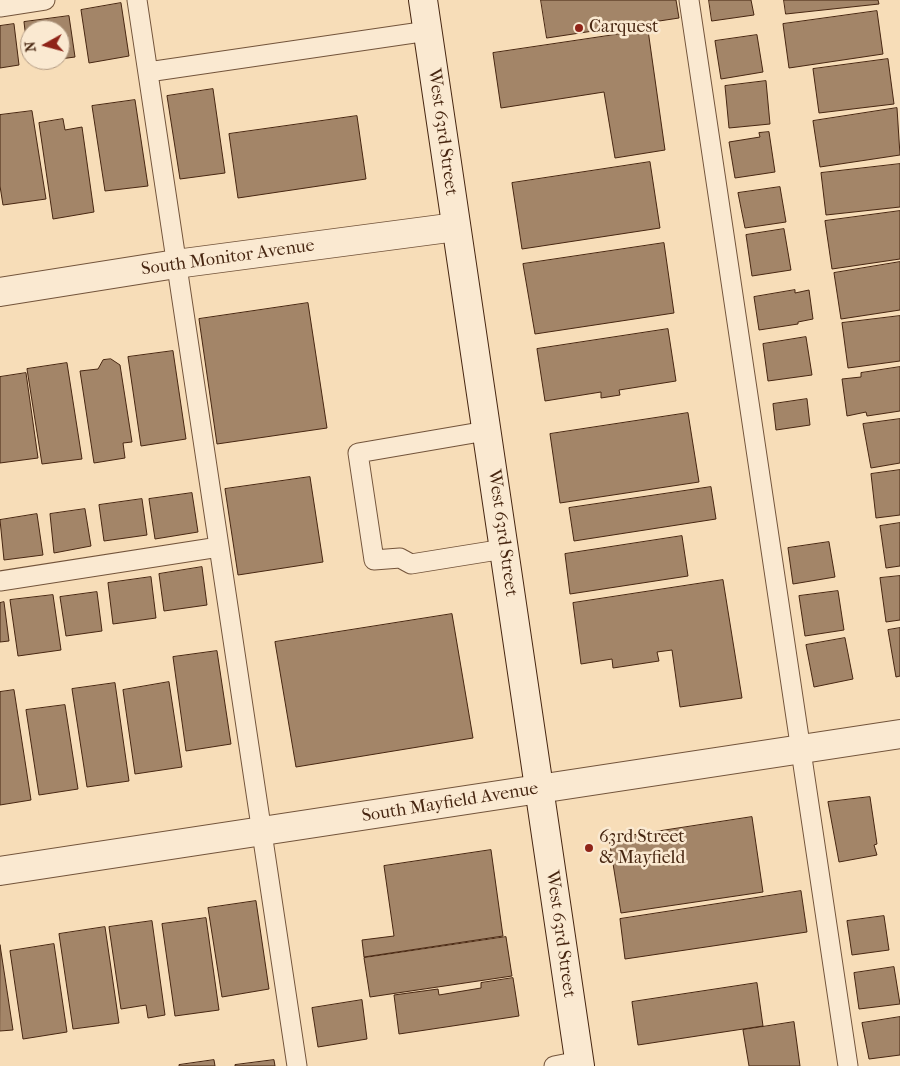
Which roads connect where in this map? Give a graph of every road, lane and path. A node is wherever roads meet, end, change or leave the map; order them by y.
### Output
1 (45, 0) edge
2 (137, 0) edge
3 (423, 0) edge
4 (689, 0) edge
5 (0, 7) edge
6 (428, 31) junction
7 (148, 72) junction
8 (456, 227) junction
9 (176, 264) junction
10 (0, 292) edge
11 (486, 431) junction
12 (219, 547) junction
13 (504, 549) junction
14 (0, 581) edge
15 (900, 734) edge
16 (799, 750) junction
17 (539, 789) junction
18 (262, 831) junction
19 (0, 871) edge
20 (571, 1064) edge
21 (297, 1066) edge
22 (848, 1066) edge

1 - 5 lane
2 - 7 lane
3 - 6 street, West 63rd Street
4 - 16 lane
6 - 7 lane
6 - 8 street, West 63rd Street
7 - 9 lane
8 - 9 street, South Monitor Avenue
8 - 11 street, West 63rd Street
9 - 10 street, South Monitor Avenue
9 - 12 lane
11 - 13 street, West 63rd Street
11 - 13 lane
12 - 14 lane
12 - 18 lane
13 - 17 street, West 63rd Street
15 - 16 street, South Mayfield Avenue
16 - 17 street, South Mayfield Avenue
16 - 22 lane
17 - 18 street, South Mayfield Avenue
17 - 20 street, West 63rd Street
18 - 19 street, South Mayfield Avenue
18 - 21 lane

